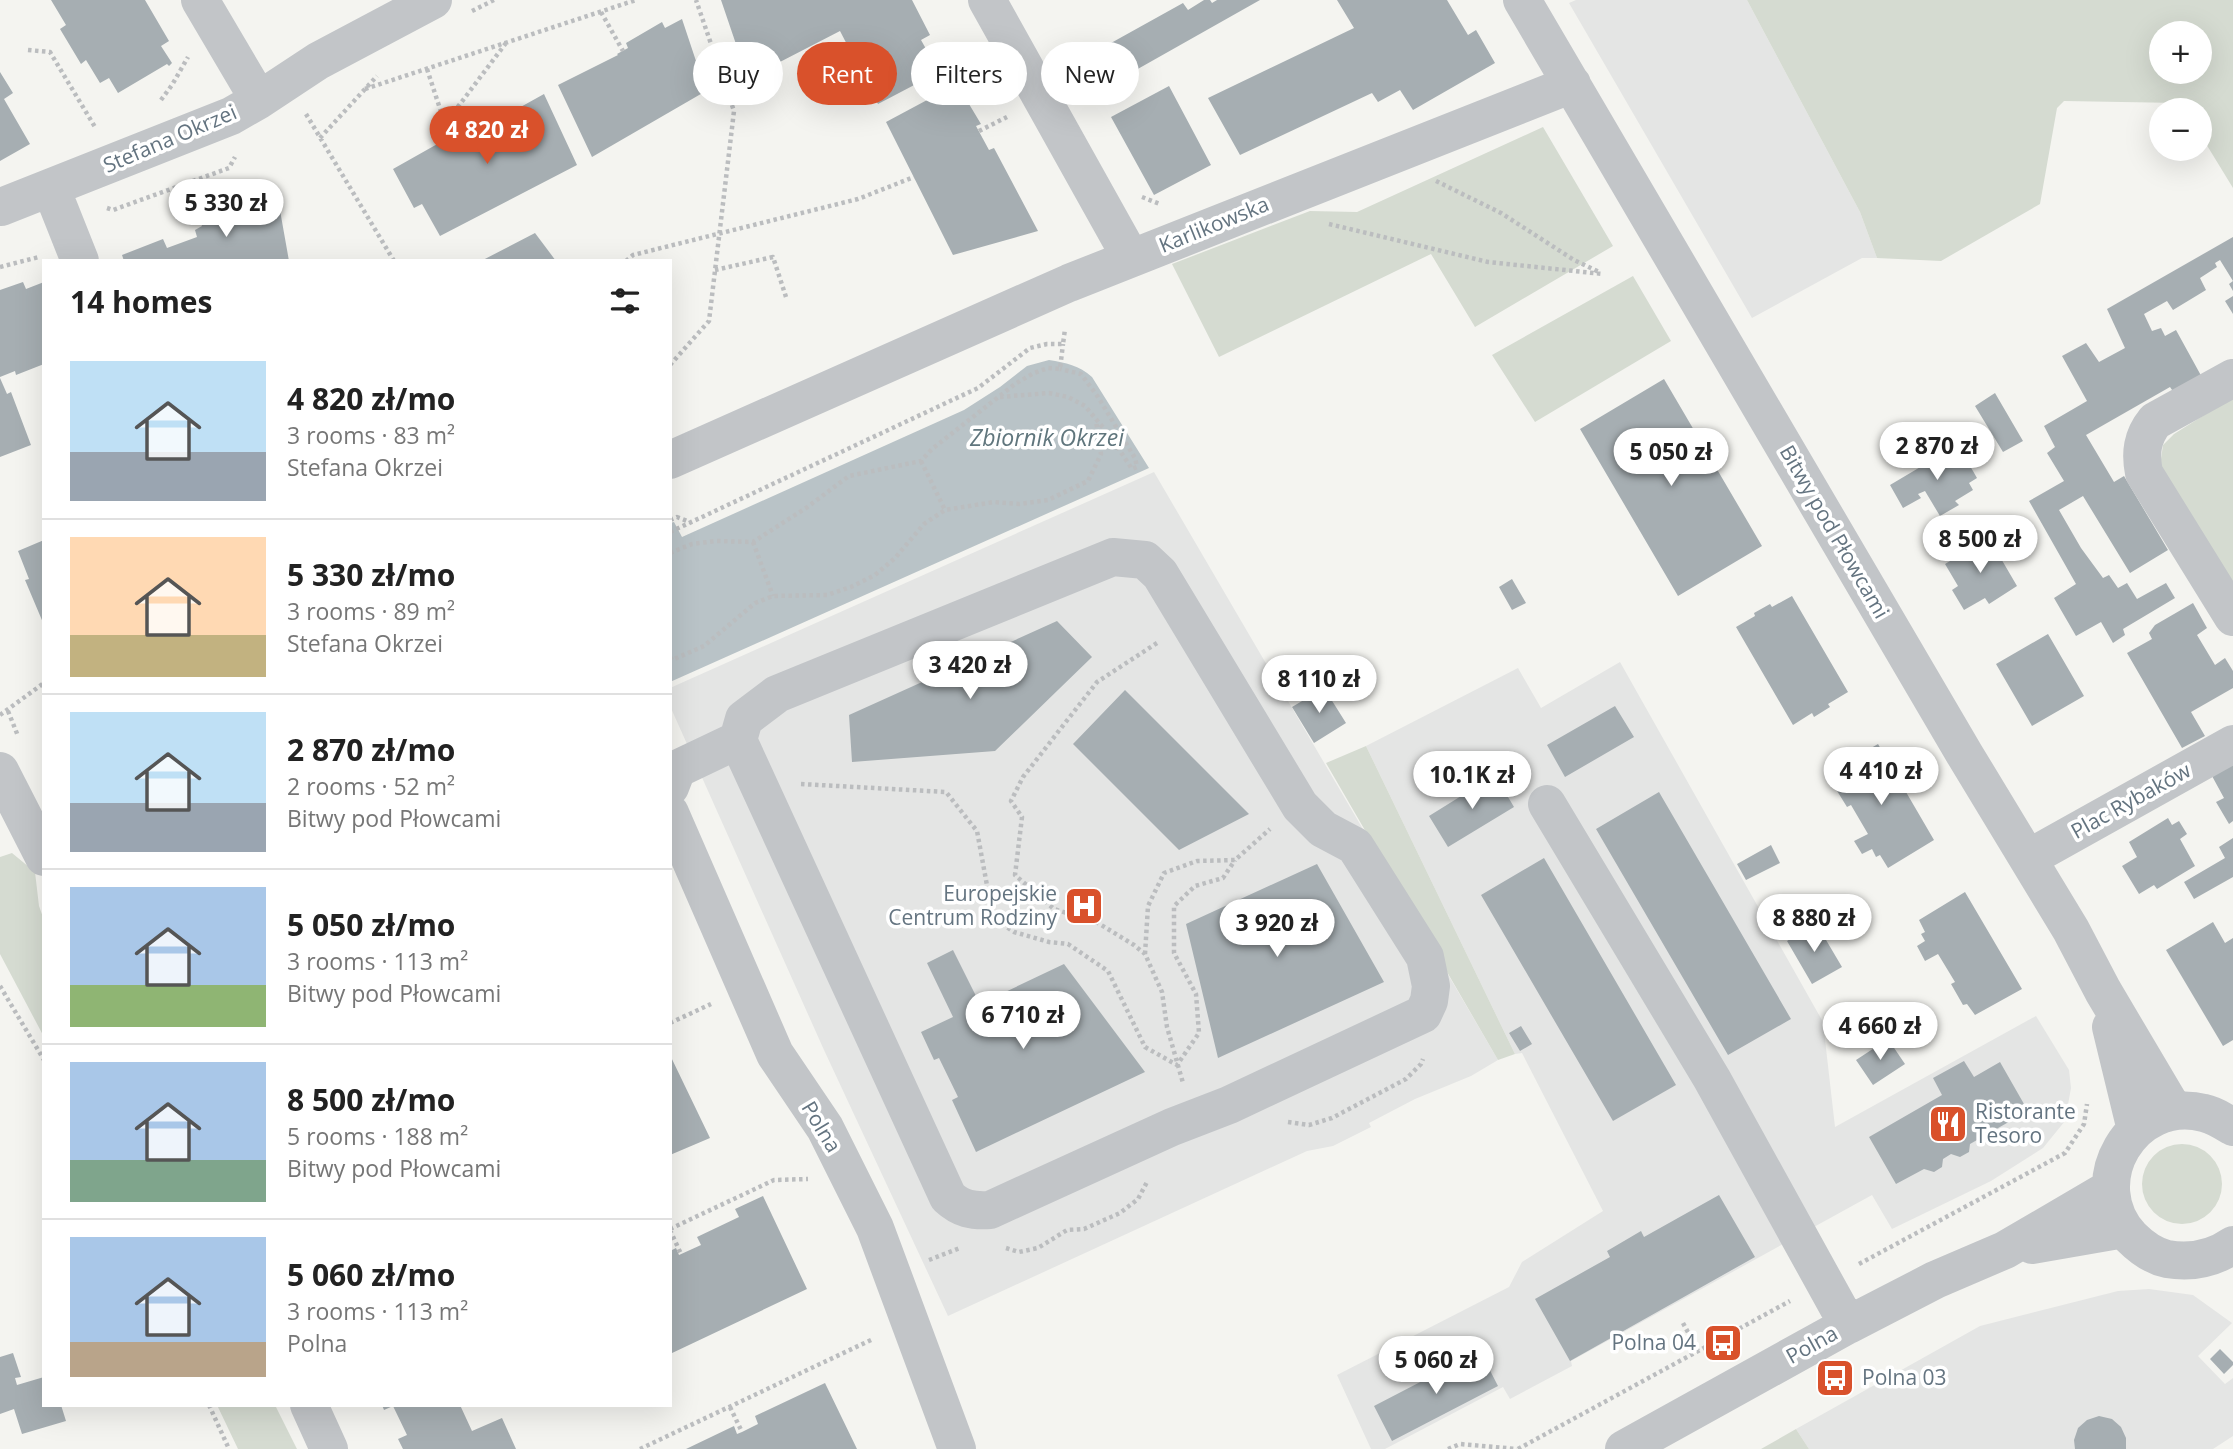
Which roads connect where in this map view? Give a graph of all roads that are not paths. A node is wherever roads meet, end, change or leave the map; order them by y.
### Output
1 (200, 0) edge
2 (433, 0) edge
3 (987, 0) edge
4 (1522, 0) edge
5 (1572, 84) junction
6 (260, 100) junction
7 (51, 188) junction
8 (1, 207) edge
9 (66, 257) edge
10 (1131, 258) junction
11 (2233, 378) edge
12 (672, 459) edge
13 (2233, 617) edge
14 (738, 740) junction
15 (2233, 744) edge
16 (10, 757) edge
17 (672, 783) edge
18 (1547, 804) dead end
19 (672, 818) edge
20 (42, 851) edge
21 (2029, 858) junction
22 (2103, 991) junction
23 (2175, 1111) junction
24 (2233, 1126) edge
25 (2136, 1130) junction
26 (2110, 1188) junction
27 (2124, 1229) junction
28 (2006, 1250) junction
29 (2224, 1260) edge
30 (1848, 1325) junction
31 (310, 1407) edge
32 (330, 1449) edge
33 (957, 1449) edge
34 (1624, 1449) edge

1 - 6 street, Stefana Okrzei
2 - 6 street, Stefana Okrzei
3 - 10 street, Karlikowska
4 - 5 street, Bitwy pod Płowcami
5 - 10 street, Karlikowska
5 - 21 street, Bitwy pod Płowcami
6 - 7 street, Stefana Okrzei
7 - 8 street, Stefana Okrzei
7 - 9 street
10 - 12 street
11 - 13 street
14 - 14 street
14 - 17 street
15 - 21 street, Plac Rybaków
16 - 20 street
18 - 30 street
19 - 33 street, Polna
21 - 22 street, Bitwy pod Płowcami
22 - 23 street, Bitwy pod Płowcami
22 - 25 street, Bitwy pod Płowcami
23 - 24 street
23 - 25 street
25 - 26 street
26 - 27 street
26 - 28 street, Polna
27 - 28 street, Polna
27 - 29 street
28 - 30 street, Polna
30 - 34 street, Polna
31 - 32 street

